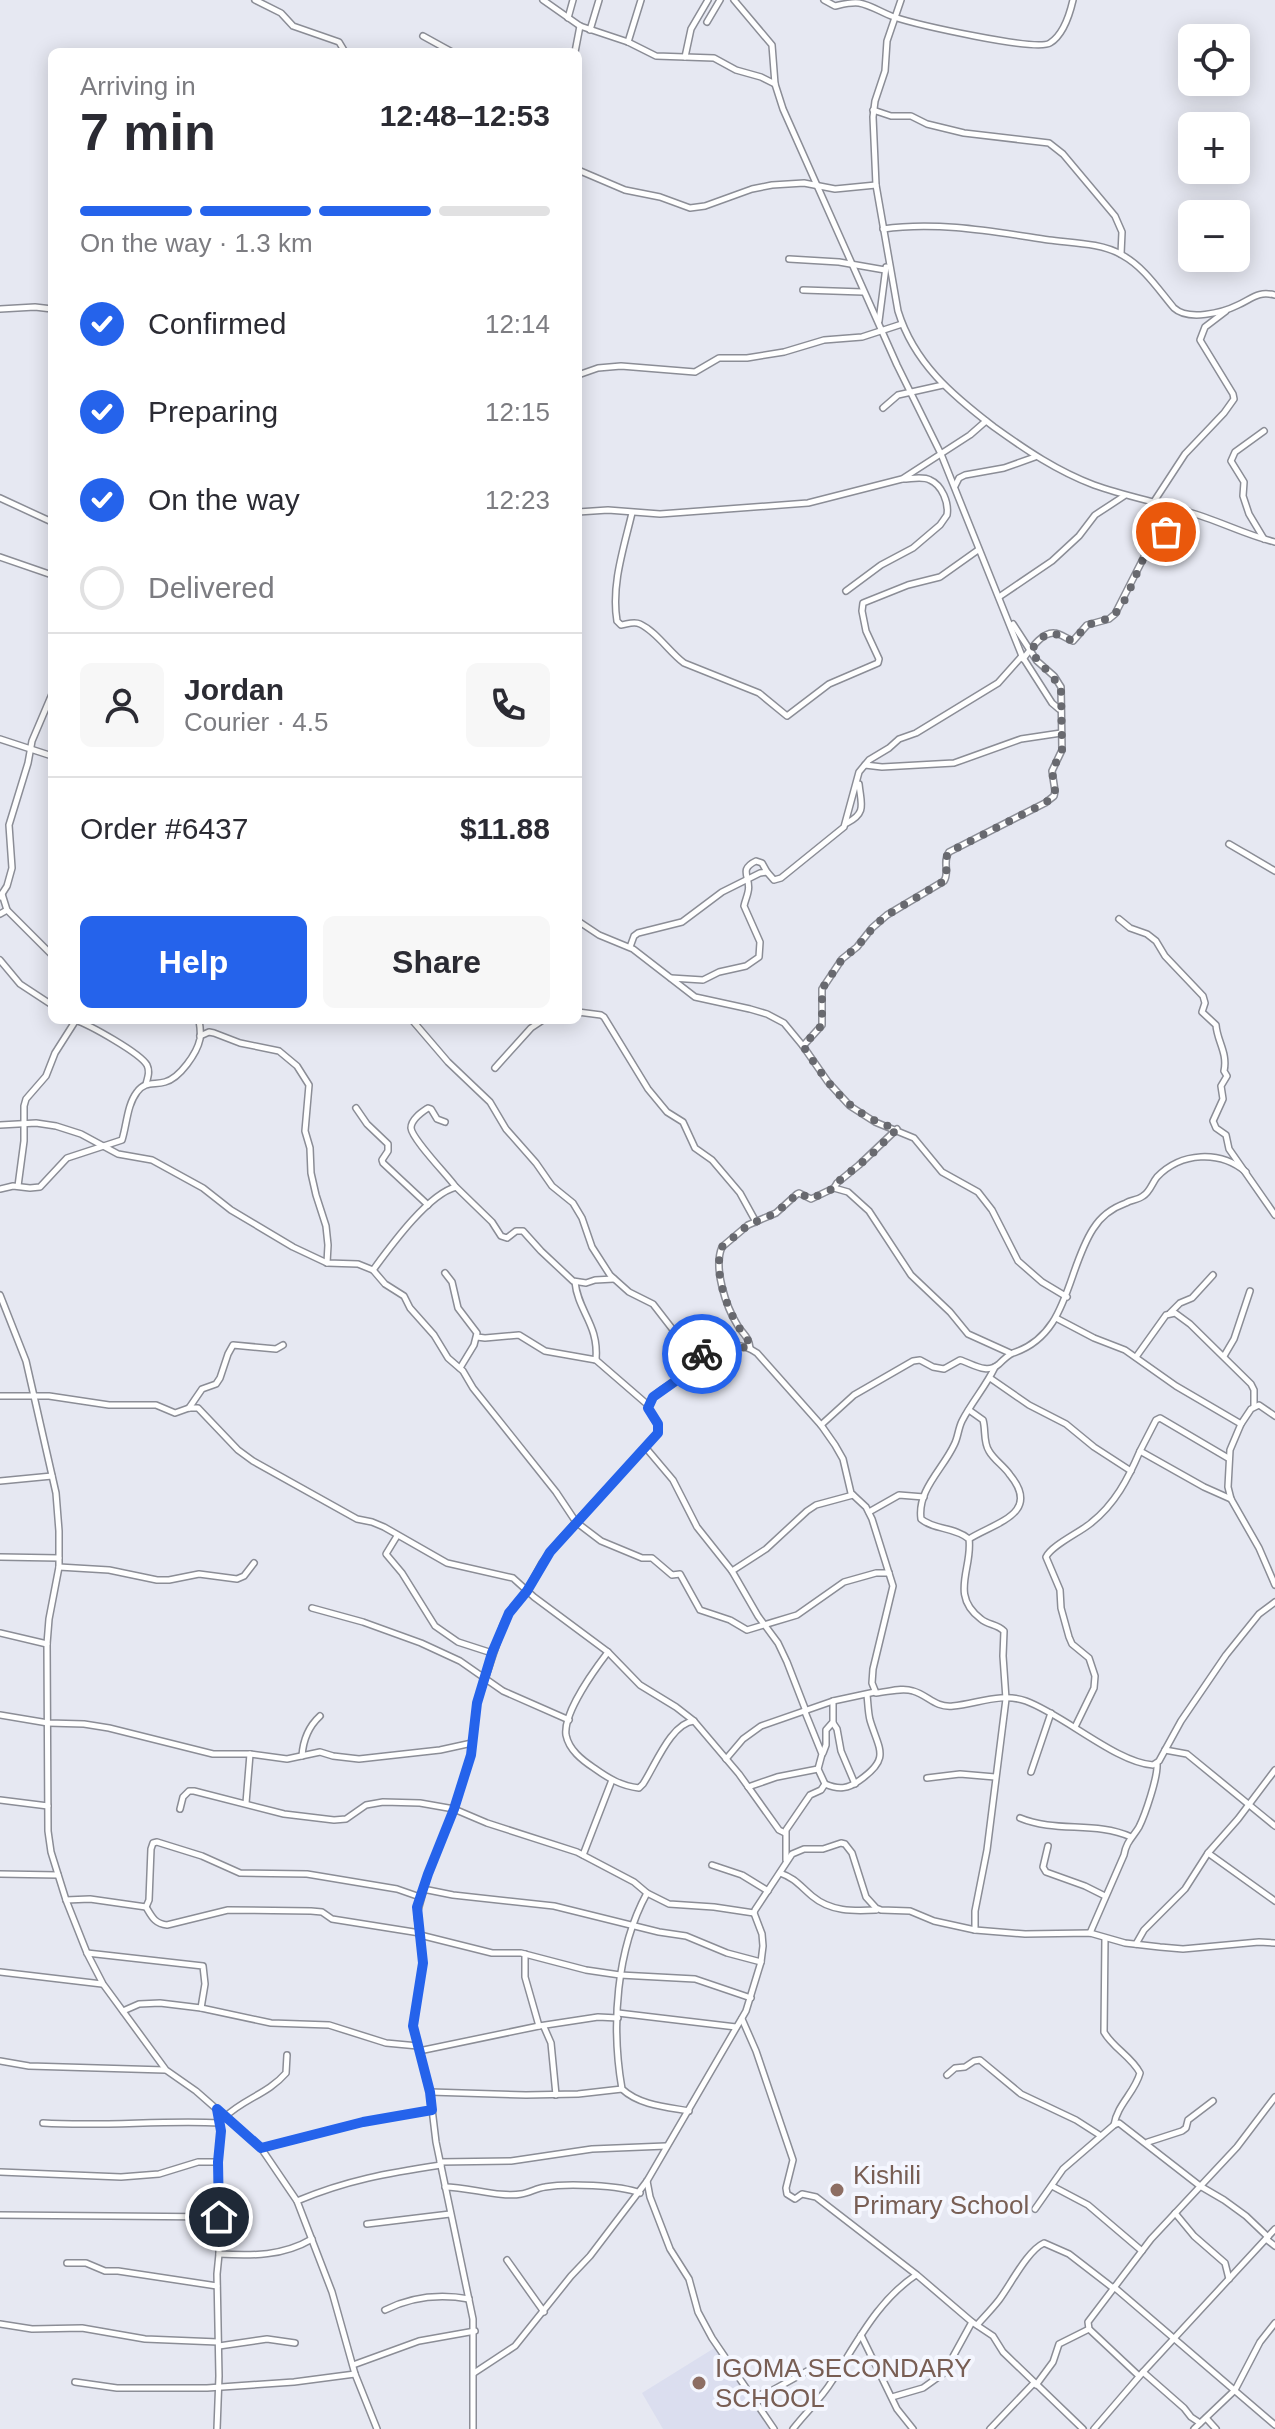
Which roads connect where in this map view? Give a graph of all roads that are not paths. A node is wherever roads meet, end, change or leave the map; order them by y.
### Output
1 (255, 0) edge
2 (543, 0) edge
3 (573, 0) edge
4 (599, 0) edge
5 (641, 0) edge
6 (708, 0) edge
7 (720, 0) edge
8 (824, 0) edge
9 (901, 0) edge
10 (1073, 0) edge
11 (737, 1) edge
12 (896, 18) junction
13 (568, 19) junction
14 (707, 22) dead end
15 (580, 26) junction
16 (590, 30) junction
17 (423, 36) dead end
18 (628, 42) junction
19 (343, 48) edge
20 (445, 48) edge
21 (576, 48) edge
22 (685, 57) junction
23 (775, 84) junction
24 (873, 110) junction
25 (582, 172) edge
26 (818, 185) junction
27 (876, 185) junction
28 (883, 229) junction
29 (888, 254) junction
30 (1121, 254) junction
31 (789, 259) dead end
32 (851, 264) junction
33 (885, 270) junction
34 (803, 290) dead end
35 (863, 292) junction
36 (1275, 295) edge
37 (1230, 308) junction
38 (0, 309) edge
39 (48, 309) edge
40 (878, 324) junction
41 (902, 324) junction
42 (882, 331) junction
43 (582, 374) edge
44 (943, 385) junction
45 (909, 392) junction
46 (883, 408) dead end
47 (986, 421) junction
48 (1264, 431) dead end
49 (941, 454) junction
50 (1035, 457) junction
51 (902, 479) junction
52 (954, 487) junction
53 (1125, 495) junction
54 (0, 498) edge
55 (1153, 503) junction
56 (582, 511) edge
57 (1188, 511) junction
58 (632, 513) junction
59 (48, 520) edge
60 (1265, 540) junction
61 (1275, 542) edge
62 (978, 550) junction
63 (0, 557) edge
64 (48, 574) edge
65 (846, 591) dead end
66 (999, 597) junction
67 (1007, 617) junction
68 (1030, 651) junction
69 (1022, 658) junction
70 (48, 703) edge
71 (1060, 710) junction
72 (1061, 733) junction
73 (0, 739) edge
74 (31, 749) junction
75 (48, 755) edge
76 (864, 765) junction
77 (858, 779) junction
78 (847, 823) junction
79 (1229, 844) dead end
80 (1275, 871) edge
81 (767, 872) junction
82 (747, 880) junction
83 (1, 896) edge
84 (7, 910) junction
85 (0, 914) edge
86 (1119, 919) dead end
87 (582, 924) edge
88 (630, 947) junction
89 (48, 951) edge
90 (0, 960) edge
91 (670, 978) junction
92 (48, 1002) edge
93 (582, 1013) edge
94 (73, 1024) edge
95 (84, 1024) edge
96 (199, 1024) edge
97 (415, 1024) edge
98 (537, 1024) edge
99 (200, 1036) junction
100 (803, 1046) junction
101 (495, 1068) dead end
102 (146, 1084) junction
103 (356, 1108) dead end
104 (445, 1122) dead end
105 (26, 1124) junction
106 (0, 1125) edge
107 (897, 1129) junction
108 (103, 1147) junction
109 (1246, 1172) junction
110 (18, 1186) junction
111 (456, 1187) junction
112 (834, 1188) junction
113 (0, 1189) edge
114 (428, 1205) junction
115 (1275, 1215) edge
116 (756, 1222) junction
117 (327, 1263) junction
118 (373, 1270) junction
119 (445, 1273) dead end
120 (1213, 1275) dead end
121 (614, 1279) junction
122 (575, 1282) junction
123 (1250, 1291) dead end
124 (0, 1295) edge
125 (1067, 1297) junction
126 (1169, 1313) junction
127 (1056, 1318) junction
128 (477, 1337) junction
129 (283, 1345) dead end
130 (750, 1348) junction
131 (1010, 1353) junction
132 (699, 1356) junction
133 (1224, 1356) junction
134 (1136, 1357) junction
135 (596, 1360) junction
136 (995, 1367) junction
137 (460, 1368) junction
138 (990, 1378) junction
139 (33, 1395) junction
140 (0, 1396) edge
141 (648, 1405) junction
142 (1254, 1406) junction
143 (189, 1408) junction
144 (969, 1410) junction
145 (1275, 1416) edge
146 (1241, 1424) junction
147 (821, 1425) junction
148 (646, 1447) junction
149 (1140, 1451) junction
150 (1228, 1458) junction
151 (1131, 1471) junction
152 (52, 1476) junction
153 (0, 1481) edge
154 (853, 1495) junction
155 (924, 1497) junction
156 (1231, 1499) junction
157 (869, 1512) junction
158 (576, 1522) junction
159 (397, 1536) junction
160 (969, 1539) junction
161 (0, 1557) edge
162 (59, 1558) junction
163 (254, 1563) dead end
164 (59, 1567) junction
165 (732, 1571) junction
166 (889, 1573) junction
167 (1275, 1585) edge
168 (527, 1591) junction
169 (1275, 1602) edge
170 (312, 1608) dead end
171 (764, 1624) junction
172 (0, 1633) edge
173 (47, 1644) junction
174 (608, 1652) junction
175 (492, 1653) junction
176 (486, 1678) junction
177 (875, 1692) junction
178 (867, 1695) junction
179 (1006, 1699) junction
180 (833, 1701) junction
181 (805, 1712) junction
182 (1051, 1713) junction
183 (0, 1715) edge
184 (320, 1716) dead end
185 (569, 1720) junction
186 (694, 1721) junction
187 (48, 1723) junction
188 (833, 1723) junction
189 (1075, 1727) junction
190 (472, 1743) junction
191 (1165, 1750) junction
192 (250, 1754) junction
193 (822, 1754) junction
194 (302, 1756) junction
195 (726, 1759) junction
196 (1157, 1764) junction
197 (818, 1769) junction
198 (1275, 1770) edge
199 (1031, 1772) dead end
200 (995, 1777) junction
201 (927, 1778) dead end
202 (612, 1780) junction
203 (825, 1784) junction
204 (855, 1784) junction
205 (748, 1787) junction
206 (0, 1800) edge
207 (246, 1803) junction
208 (48, 1806) junction
209 (1249, 1806) junction
210 (180, 1809) dead end
211 (454, 1809) junction
212 (1020, 1818) dead end
213 (1275, 1826) edge
214 (785, 1833) junction
215 (1131, 1837) junction
216 (1048, 1846) dead end
217 (1208, 1853) junction
218 (583, 1855) junction
219 (786, 1860) junction
220 (712, 1865) dead end
221 (780, 1873) junction
222 (0, 1874) edge
223 (58, 1875) junction
224 (423, 1889) junction
225 (768, 1891) junction
226 (647, 1893) junction
227 (1105, 1896) junction
228 (420, 1897) junction
229 (66, 1900) junction
230 (1275, 1901) edge
231 (146, 1907) junction
232 (881, 1910) junction
233 (754, 1913) junction
234 (632, 1924) junction
235 (975, 1930) junction
236 (1090, 1933) junction
237 (420, 1934) junction
238 (1105, 1938) junction
239 (1275, 1943) edge
240 (1136, 1944) junction
241 (87, 1953) junction
242 (525, 1954) junction
243 (761, 1962) junction
244 (0, 1972) edge
245 (620, 1975) junction
246 (103, 1984) junction
247 (751, 1998) junction
248 (201, 2008) junction
249 (123, 2011) junction
250 (618, 2016) junction
251 (742, 2019) junction
252 (542, 2026) junction
253 (736, 2027) junction
254 (418, 2049) junction
255 (287, 2055) dead end
256 (0, 2061) edge
257 (166, 2070) junction
258 (947, 2075) dead end
259 (622, 2089) junction
260 (430, 2092) junction
261 (556, 2095) junction
262 (1275, 2097) edge
263 (1213, 2101) dead end
264 (217, 2109) junction
265 (432, 2110) junction
266 (689, 2111) junction
267 (225, 2117) junction
268 (43, 2123) dead end
269 (220, 2123) junction
270 (1114, 2125) junction
271 (1101, 2136) junction
272 (1147, 2143) junction
273 (666, 2146) junction
274 (261, 2148) junction
275 (218, 2162) junction
276 (441, 2164) junction
277 (0, 2172) edge
278 (647, 2181) junction
279 (1052, 2186) junction
280 (1200, 2186) junction
281 (445, 2187) junction
282 (640, 2193) junction
283 (297, 2201) junction
284 (1035, 2209) dead end
285 (1175, 2213) junction
286 (450, 2214) junction
287 (0, 2215) edge
288 (219, 2217) junction
289 (367, 2224) dead end
290 (1275, 2229) edge
291 (1267, 2238) junction
292 (312, 2239) junction
293 (1275, 2246) edge
294 (1142, 2251) junction
295 (219, 2254) junction
296 (507, 2260) dead end
297 (67, 2263) dead end
298 (917, 2275) junction
299 (1229, 2280) junction
300 (217, 2286) junction
301 (1113, 2288) junction
302 (469, 2299) junction
303 (385, 2310) dead end
304 (544, 2312) junction
305 (974, 2323) junction
306 (1275, 2323) edge
307 (0, 2324) edge
308 (1089, 2329) junction
309 (475, 2331) junction
310 (861, 2335) junction
311 (1173, 2339) junction
312 (295, 2343) dead end
313 (218, 2344) junction
314 (843, 2363) junction
315 (353, 2365) junction
316 (474, 2373) junction
317 (355, 2374) junction
318 (1141, 2374) junction
319 (75, 2382) dead end
320 (1035, 2384) junction
321 (218, 2387) junction
322 (1235, 2390) junction
323 (753, 2397) junction
324 (892, 2397) junction
325 (1206, 2418) junction
326 (1200, 2423) junction
327 (1275, 2425) edge
328 (217, 2429) edge
329 (377, 2429) edge
330 (473, 2429) edge
331 (774, 2429) edge
332 (793, 2429) edge
333 (913, 2429) edge
334 (990, 2429) edge
335 (1083, 2429) edge
336 (1094, 2429) edge
337 (1194, 2429) edge
338 (1216, 2429) edge

1 - 19 street
2 - 13 street
3 - 13 street
4 - 16 street
5 - 18 street
6 - 22 street
7 - 14 street
8 - 12 street
9 - 12 street
10 - 12 street
11 - 23 street
12 - 24 street
13 - 15 street
15 - 16 street
15 - 21 street
16 - 18 street
17 - 20 street
18 - 22 street
22 - 23 street
23 - 26 street
24 - 27 street
24 - 30 street
25 - 26 street
26 - 27 street
26 - 32 street
27 - 28 street
28 - 29 street
28 - 30 street
29 - 33 street
29 - 41 street
30 - 37 street
31 - 32 street
32 - 33 street
32 - 35 street
33 - 40 street
34 - 35 street
35 - 40 street
36 - 37 street
37 - 55 street
38 - 39 street
40 - 42 street
41 - 42 street
41 - 44 street
42 - 43 street
42 - 45 street
44 - 45 street
44 - 47 street
45 - 46 street
45 - 49 street
47 - 49 street
47 - 50 street
48 - 60 street
49 - 51 street
49 - 52 street
50 - 52 street
50 - 53 street
51 - 58 street
51 - 65 street
52 - 62 street
53 - 55 street
53 - 66 street
54 - 59 street
55 - 57 street
56 - 58 street
57 - 60 street
57 - 68 street
58 - 62 street
60 - 61 street
62 - 66 street
63 - 64 street
66 - 67 street
67 - 68 street
67 - 69 street
68 - 69 street
68 - 71 street
69 - 71 street
69 - 76 street
70 - 74 street
71 - 72 street
72 - 76 street
72 - 100 street
73 - 74 street
74 - 75 street
74 - 83 street
76 - 77 street
77 - 78 street
77 - 78 street
78 - 81 street
79 - 80 street
81 - 82 street
81 - 82 street
82 - 88 street
82 - 91 street
83 - 84 street
84 - 85 street
84 - 89 street
86 - 109 street
87 - 88 street
88 - 91 street
90 - 92 street
91 - 100 street
93 - 116 street
94 - 105 street
95 - 102 street
96 - 99 street
97 - 121 street
98 - 101 street
99 - 102 street
99 - 117 street
100 - 107 street
102 - 108 street
103 - 114 street
104 - 111 street
105 - 106 street
105 - 108 street
105 - 110 street
107 - 112 street
107 - 125 street
108 - 110 street
108 - 117 street
109 - 115 street
109 - 125 street
110 - 113 street
111 - 114 street
111 - 122 street
112 - 116 street
112 - 131 street
114 - 118 street
116 - 130 street
117 - 118 street
118 - 137 street
119 - 128 street
120 - 126 street
121 - 122 street
121 - 132 street
122 - 135 street
123 - 133 street
124 - 139 street
125 - 127 street
126 - 133 street
126 - 134 street
127 - 131 street
127 - 134 street
128 - 135 street
128 - 137 street
129 - 143 street
130 - 132 street
130 - 147 street
131 - 136 street
132 - 141 street
133 - 142 street
134 - 146 street
135 - 141 street
136 - 138 street
136 - 147 street
137 - 158 street
138 - 144 street
138 - 151 street
139 - 140 street
139 - 143 street
139 - 152 street
141 - 148 street
142 - 145 street
142 - 146 street
143 - 159 street
144 - 155 street
144 - 160 street
146 - 150 street
147 - 154 street
148 - 158 street
148 - 165 street
149 - 150 street
149 - 151 street
149 - 156 street
150 - 156 street
151 - 189 street
152 - 153 street
152 - 162 street
154 - 157 street
154 - 165 street
155 - 157 street
155 - 160 street
156 - 167 street
157 - 166 street
158 - 168 street
158 - 171 street
159 - 168 street
159 - 175 street
160 - 179 street
161 - 162 street
162 - 164 street
163 - 164 street
164 - 173 street
165 - 171 street
166 - 171 street
166 - 177 street
168 - 174 street
168 - 175 street
169 - 191 street
170 - 176 street
171 - 181 street
172 - 173 street
173 - 187 street
174 - 185 street
174 - 186 street
175 - 176 street
176 - 185 street
176 - 190 street
177 - 178 street
177 - 179 street
178 - 180 street
178 - 204 street
179 - 182 street
179 - 200 street
180 - 181 street
180 - 188 street
181 - 193 street
181 - 195 street
182 - 189 street
182 - 199 street
183 - 187 street
184 - 194 street
185 - 202 street
186 - 195 street
186 - 202 street
187 - 192 street
187 - 208 street
188 - 193 street
188 - 204 street
189 - 196 street
190 - 194 street
190 - 211 street
191 - 196 street
191 - 209 street
192 - 194 street
192 - 207 street
193 - 197 street
195 - 205 street
196 - 215 street
197 - 203 street
197 - 205 street
198 - 209 street
200 - 201 street
200 - 235 street
202 - 218 street
203 - 204 street
203 - 214 street
205 - 214 street
206 - 208 street
207 - 210 street
207 - 211 street
208 - 223 street
209 - 213 street
209 - 217 street
211 - 218 street
211 - 224 street
212 - 215 street
214 - 219 street
215 - 227 street
216 - 227 street
217 - 230 street
217 - 240 street
218 - 226 street
219 - 221 street
219 - 232 street
220 - 225 street
221 - 225 street
221 - 232 street
222 - 223 street
223 - 229 street
224 - 228 street
224 - 234 street
225 - 233 street
226 - 233 street
226 - 234 street
227 - 236 street
228 - 231 street
228 - 237 street
229 - 231 street
229 - 241 street
231 - 237 street
232 - 235 street
233 - 243 street
234 - 243 street
234 - 245 street
235 - 236 street
236 - 238 street
237 - 242 street
237 - 254 street
238 - 240 street
238 - 270 street
239 - 240 street
241 - 246 street
241 - 248 street
242 - 245 street
242 - 252 street
243 - 247 street
244 - 246 street
245 - 247 street
245 - 250 street
246 - 249 street
247 - 251 street
248 - 249 street
248 - 254 street
249 - 257 street
250 - 252 street
250 - 253 street
250 - 259 street
251 - 253 street
251 - 298 street
252 - 254 street
252 - 261 street
253 - 266 street
254 - 260 street
255 - 267 street
256 - 257 street
257 - 264 street
258 - 271 street
259 - 261 street
259 - 266 street
260 - 261 street
260 - 265 street
262 - 280 street
263 - 272 street
264 - 267 street
264 - 269 street
265 - 274 street
265 - 276 street
266 - 273 street
267 - 274 street
268 - 269 street
269 - 275 street
270 - 271 street
270 - 272 street
271 - 279 street
272 - 280 street
273 - 276 street
273 - 278 street
274 - 283 street
275 - 277 street
275 - 288 street
276 - 281 street
276 - 283 street
278 - 282 street
278 - 323 street
279 - 284 street
279 - 294 street
280 - 285 street
280 - 291 street
281 - 282 street
281 - 286 street
282 - 304 street
283 - 292 street
285 - 294 street
285 - 299 street
286 - 289 street
286 - 302 street
287 - 288 street
288 - 295 street
290 - 291 street
291 - 293 street
291 - 299 street
292 - 295 street
292 - 315 street
294 - 301 street
295 - 300 street
296 - 304 street
297 - 300 street
298 - 305 street
298 - 310 street
299 - 311 street
300 - 313 street
301 - 305 street
301 - 308 street
301 - 311 street
302 - 303 street
302 - 309 street
304 - 316 street
305 - 320 street
305 - 324 street
306 - 322 street
307 - 313 street
308 - 318 street
308 - 320 street
309 - 315 street
309 - 316 street
310 - 314 street
310 - 324 street
311 - 318 street
311 - 322 street
312 - 313 street
313 - 321 street
314 - 323 street
314 - 332 street
315 - 317 street
316 - 330 street
317 - 321 street
317 - 329 street
318 - 326 street
318 - 336 street
319 - 321 street
320 - 334 street
320 - 335 street
321 - 328 street
322 - 325 street
322 - 327 street
323 - 331 street
324 - 333 street
325 - 326 street
325 - 338 street
326 - 337 street

